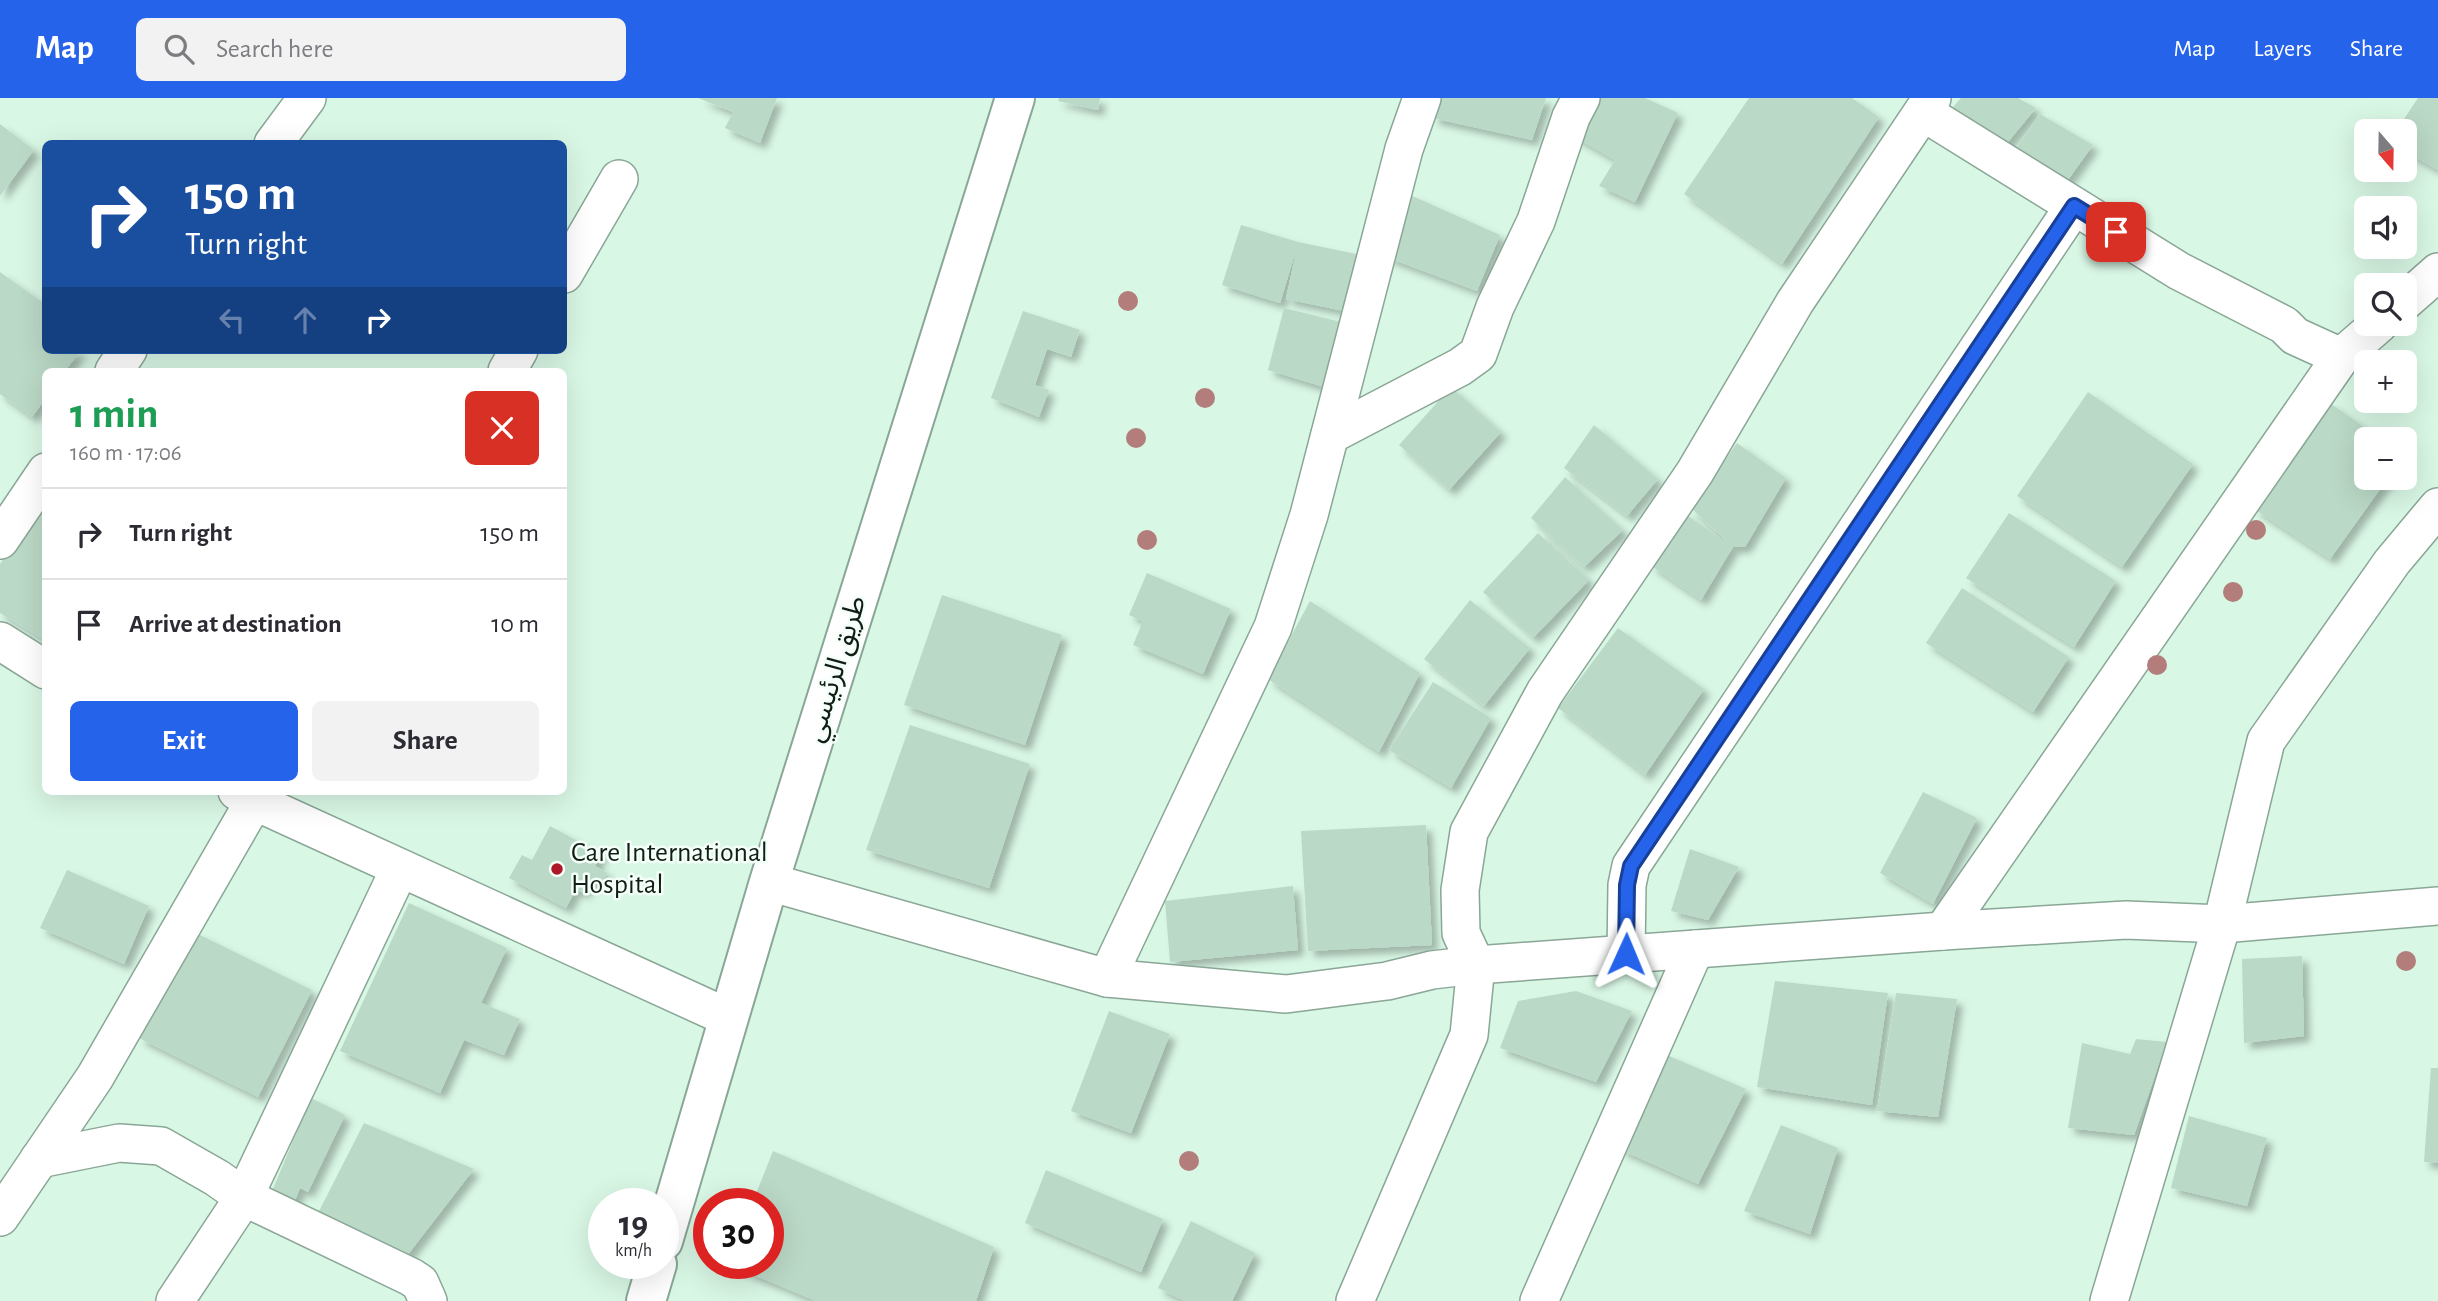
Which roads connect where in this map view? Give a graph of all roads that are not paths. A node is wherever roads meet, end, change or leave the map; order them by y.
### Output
1 (307, 98) edge
2 (1015, 98) edge
3 (1422, 98) edge
4 (1581, 98) edge
5 (1923, 104) edge
6 (276, 140) edge
7 (619, 179) dead end
8 (2074, 206) junction
9 (567, 269) edge
10 (2438, 272) edge
11 (2417, 291) edge
12 (2365, 336) edge
13 (2341, 357) junction
14 (1330, 435) junction
15 (42, 478) edge
16 (2438, 507) edge
17 (0, 540) edge
18 (0, 641) edge
19 (42, 667) edge
20 (249, 795) edge
21 (252, 795) edge
22 (400, 868) junction
23 (769, 882) junction
24 (2438, 906) edge
25 (2222, 924) junction
26 (1944, 931) junction
27 (1695, 949) junction
28 (1626, 954) junction
29 (1476, 965) junction
30 (1107, 978) junction
31 (729, 1018) junction
32 (39, 1159) junction
33 (679, 1188) edge
34 (244, 1197) junction
35 (2, 1208) edge
36 (653, 1279) edge
37 (175, 1301) edge
38 (428, 1301) edge
39 (646, 1301) edge
40 (1355, 1301) edge
41 (1539, 1301) edge
42 (2109, 1301) edge

1 - 6 street
2 - 23 main road, طريق الرئيسي
3 - 14 street
4 - 14 street
5 - 8 street
5 - 29 street
7 - 9 street
8 - 13 street
8 - 28 street
10 - 11 street
12 - 13 street
13 - 26 street
14 - 30 street
15 - 17 street
16 - 25 street
18 - 19 street
20 - 32 street
21 - 22 street
22 - 31 street
22 - 34 street
23 - 30 street
23 - 31 main road, طريق الرئيسي
24 - 25 street
25 - 26 street
25 - 42 street
26 - 27 street
27 - 28 street
27 - 41 street
28 - 29 street
29 - 30 street
29 - 40 street
31 - 33 main road, طريق الرئيسي
32 - 34 street
32 - 35 street
34 - 37 street
34 - 38 street
36 - 39 main road

